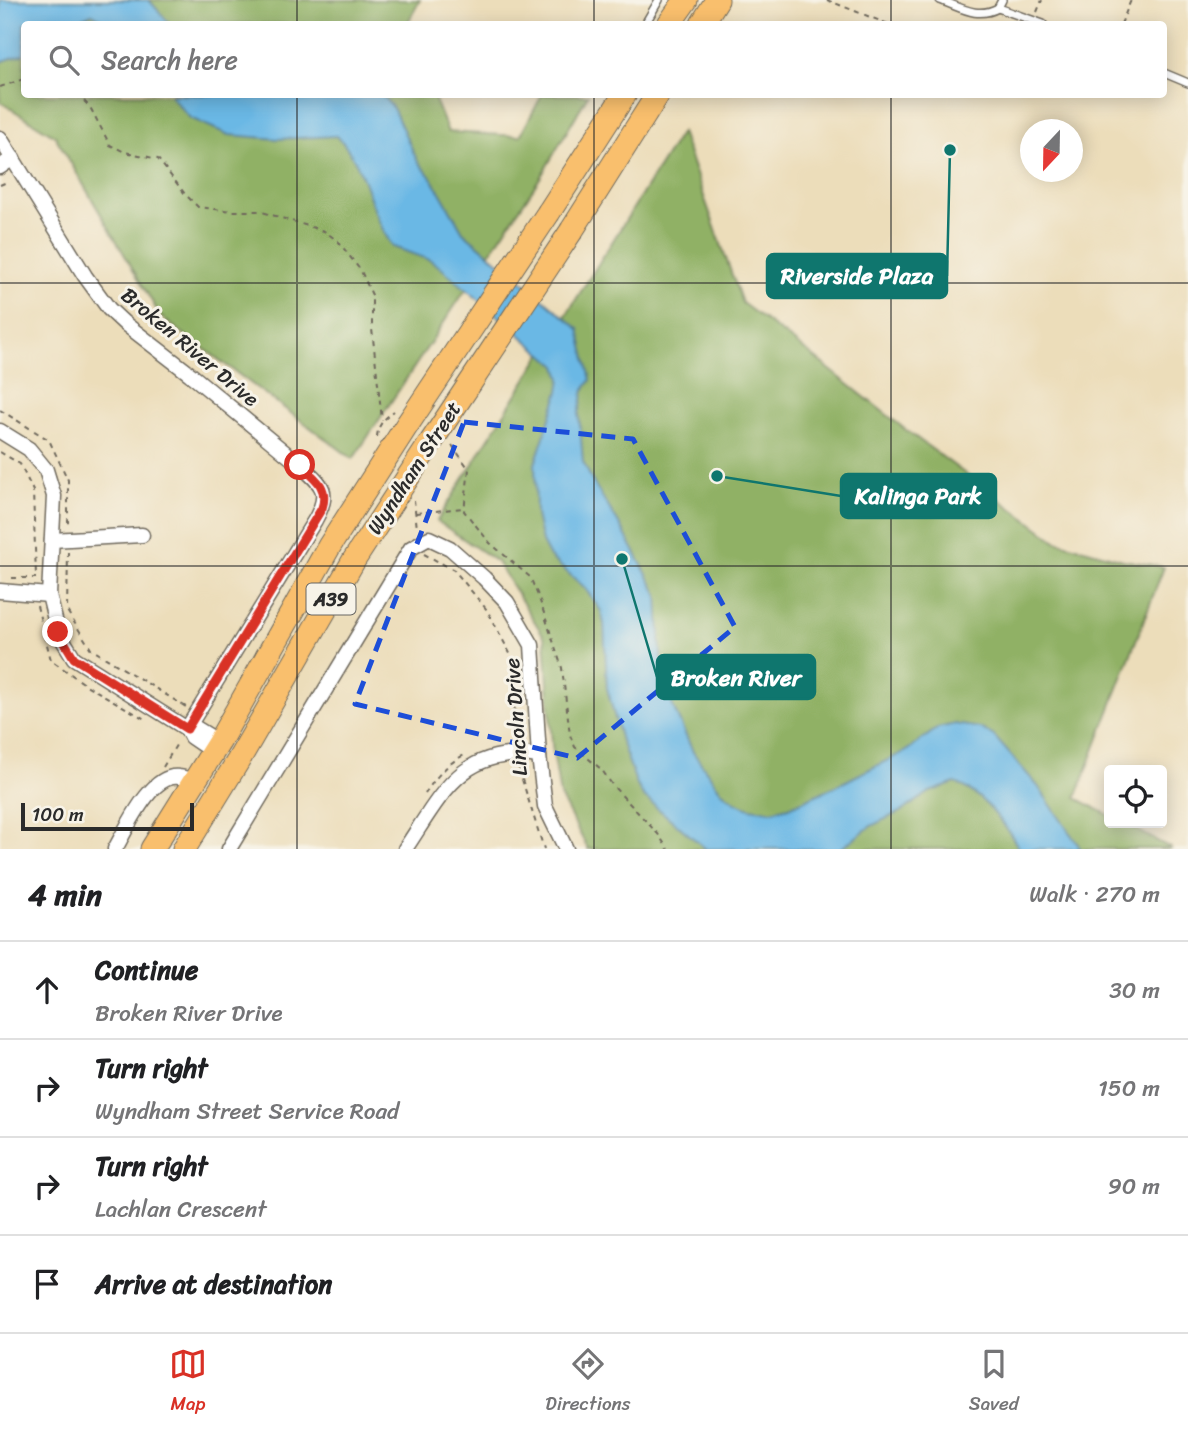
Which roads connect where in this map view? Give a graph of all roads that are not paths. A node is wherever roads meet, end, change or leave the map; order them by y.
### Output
1 (659, 0) edge
2 (686, 0) edge
3 (717, 0) edge
4 (940, 0) edge
5 (1000, 4) edge
6 (647, 21) edge
7 (671, 21) edge
8 (704, 21) edge
9 (1034, 21) edge
10 (1167, 74) edge
11 (1188, 83) edge
12 (622, 98) edge
13 (655, 98) edge
14 (0, 138) edge
15 (13, 158) junction
16 (0, 167) edge
17 (0, 431) edge
18 (142, 535) dead end
19 (52, 540) junction
20 (421, 544) joint
21 (0, 591) edge
22 (50, 595) junction
23 (187, 729) junction
24 (216, 747) junction
25 (539, 757) junction
26 (238, 761) junction
27 (195, 782) junction
28 (115, 849) edge
29 (152, 849) edge
30 (184, 849) edge
31 (229, 849) edge
32 (405, 849) edge
33 (566, 849) edge

1 - 6 lane
2 - 7 highway
3 - 8 highway
4 - 5 lane
5 - 9 lane
10 - 11 lane
12 - 24 highway, Wyndham Street / A39, bridge
13 - 26 highway, Wyndham Street / A39, bridge
14 - 15 street, Broken River Drive
15 - 16 street
15 - 23 street, Broken River Drive
17 - 19 street
18 - 19 street
19 - 22 street
20 - 25 street, Lincoln Drive
20 - 31 street, Wyndham Street
21 - 22 street
22 - 23 street
23 - 24 street
24 - 26 highway
24 - 27 highway, Wyndham Street / A39
25 - 32 street
25 - 33 street, Lincoln Drive
26 - 30 highway, Wyndham Street / A39
27 - 28 street
27 - 29 highway, Wyndham Street / A39

